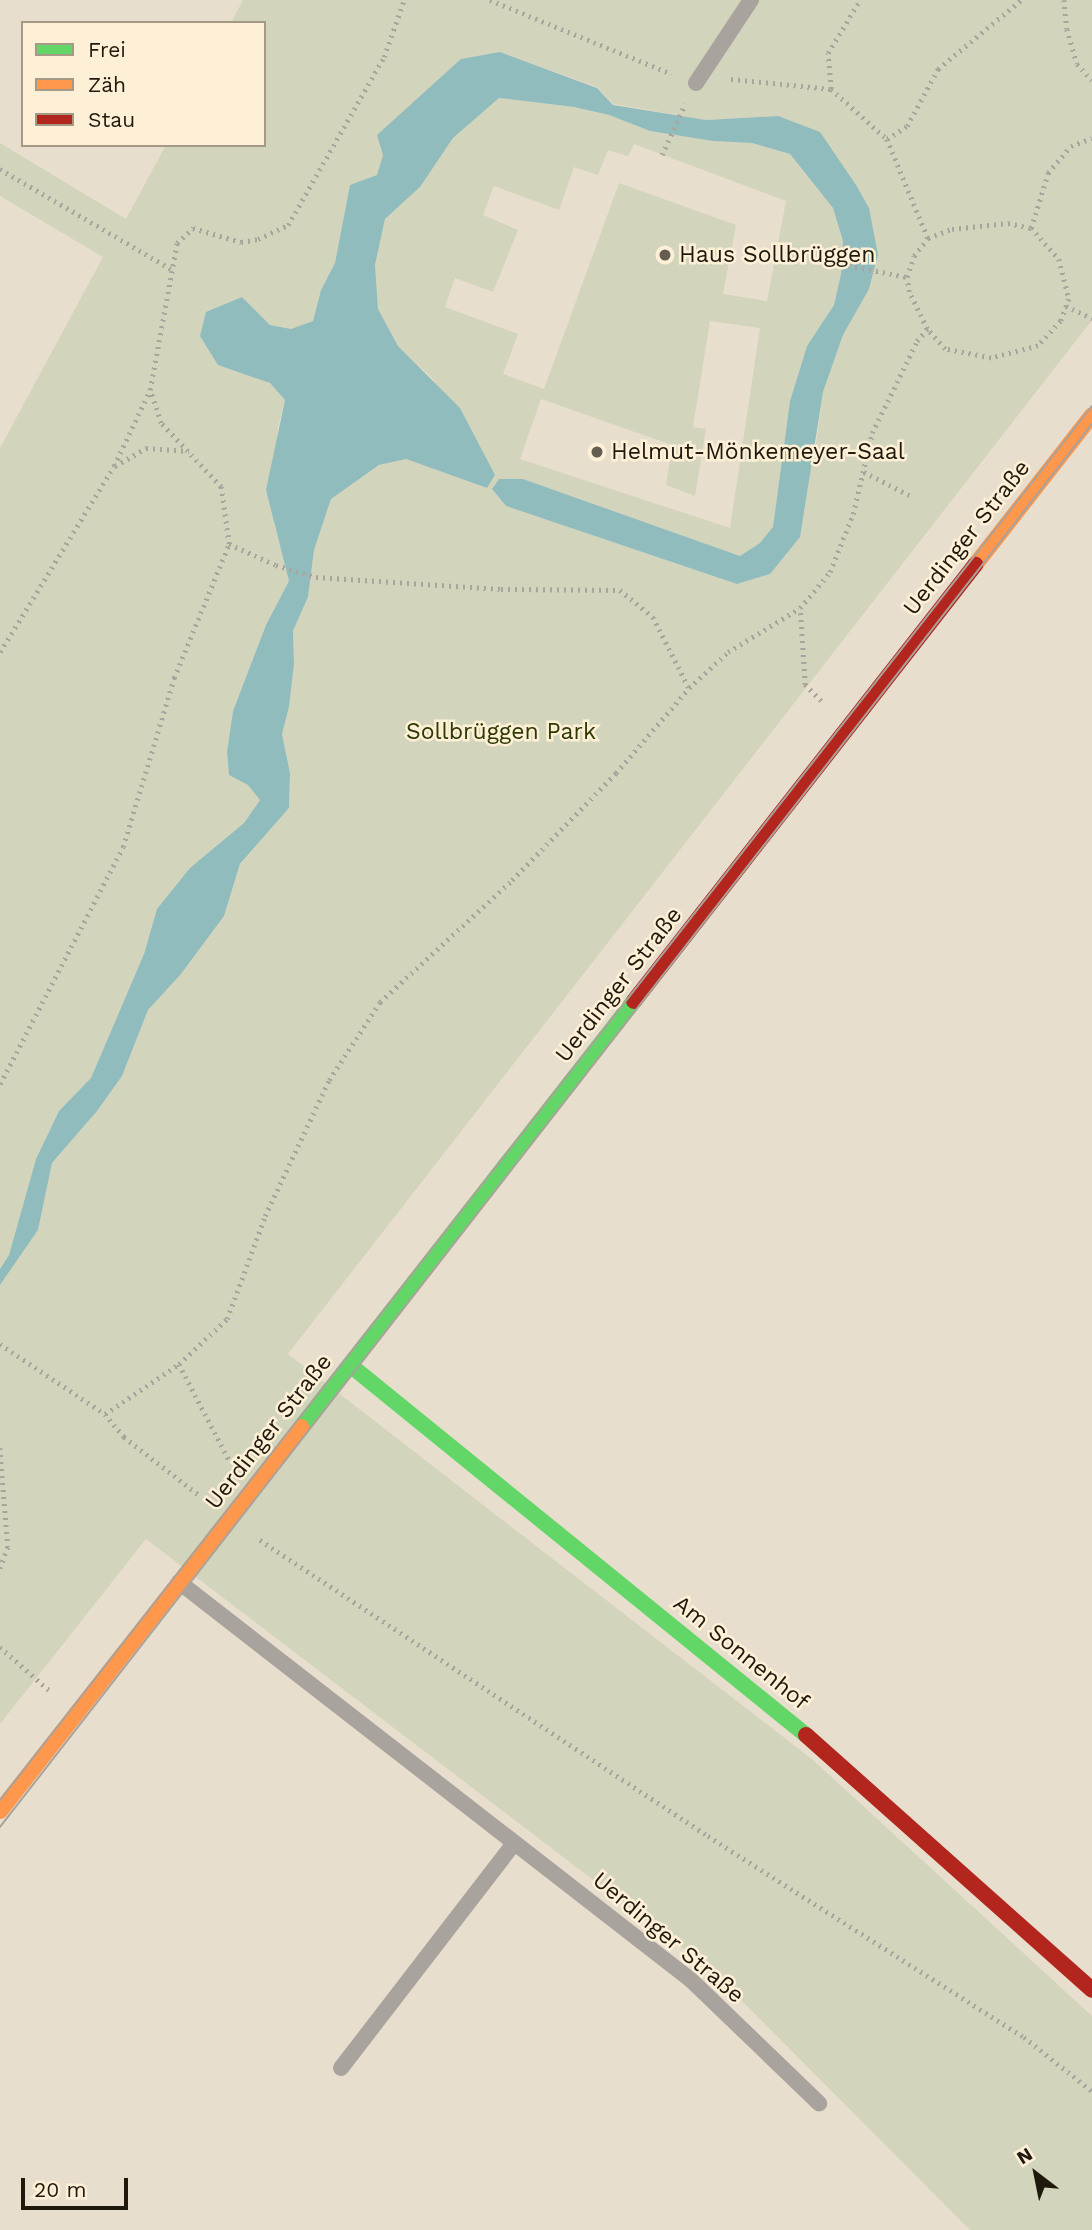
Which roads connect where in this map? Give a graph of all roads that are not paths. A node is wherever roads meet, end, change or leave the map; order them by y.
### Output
1 (751, 0) edge
2 (692, 90) road end
3 (1092, 415) edge
4 (350, 1365) junction
5 (179, 1582) junction
6 (0, 1811) edge
7 (514, 1843) junction
8 (1092, 1990) edge
9 (341, 2068) dead end
10 (819, 2103) dead end

1 - 2 lane
3 - 4 main road, Uerdinger Straße
4 - 5 main road, Uerdinger Straße
4 - 8 main road, Am Sonnenhof
5 - 6 main road, Uerdinger Straße
5 - 7 lane, Uerdinger Straße
7 - 9 lane
7 - 10 lane, Uerdinger Straße

